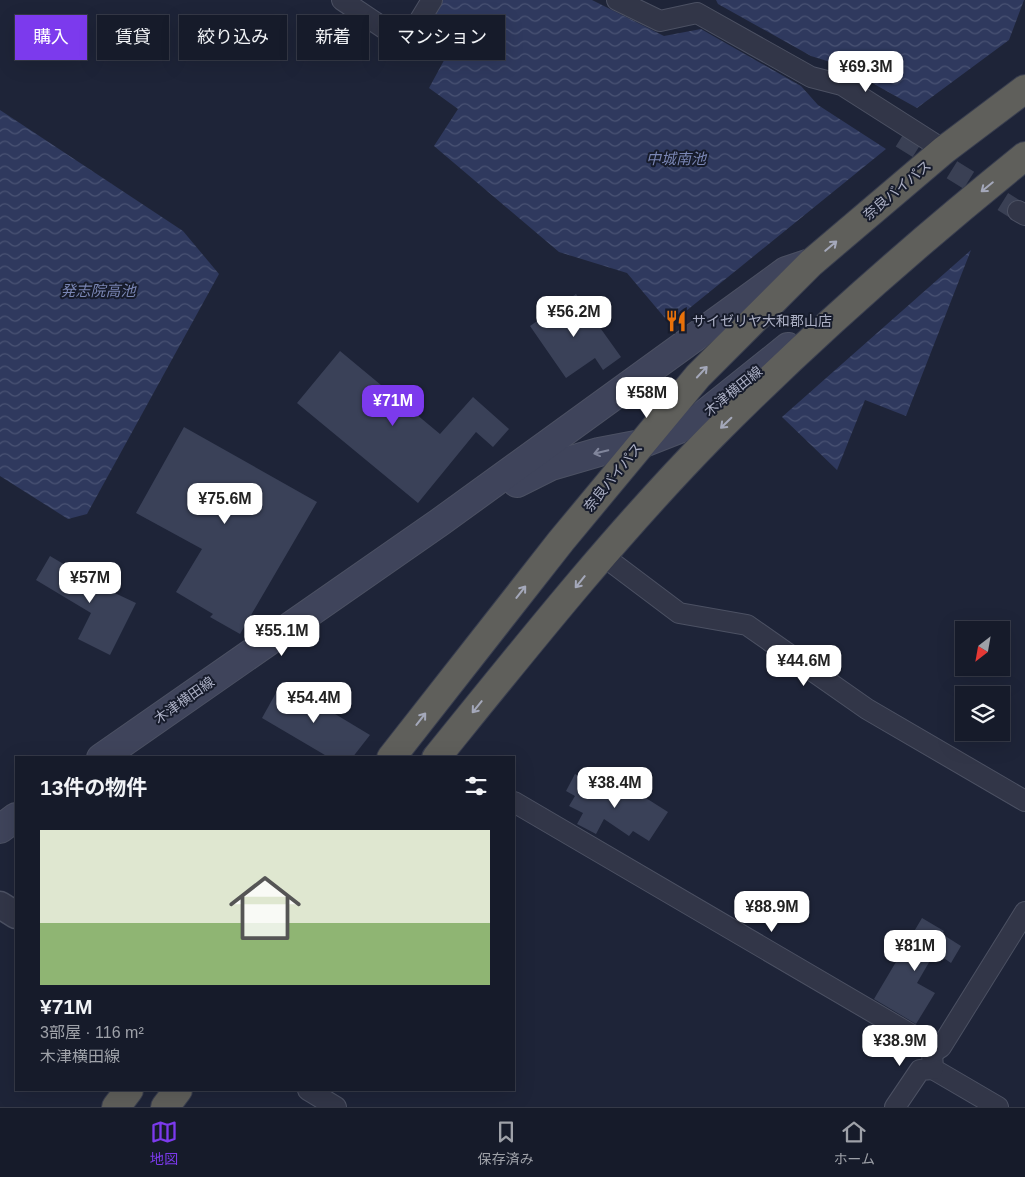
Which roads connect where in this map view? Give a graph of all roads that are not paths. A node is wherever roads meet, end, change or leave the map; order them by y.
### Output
1 (342, 0) edge
2 (432, 0) edge
3 (617, 0) edge
4 (697, 6) edge
5 (811, 77) junction
6 (1025, 89) edge
7 (901, 138) tunnel mouth
8 (944, 150) junction
9 (1025, 156) edge
10 (811, 263) junction
11 (851, 306) junction
12 (641, 444) junction
13 (440, 522) junction
14 (602, 555) junction
15 (104, 756) edge
16 (393, 756) edge
17 (437, 756) edge
18 (1025, 801) edge
19 (515, 803) edge
20 (15, 818) edge
21 (0, 829) edge
22 (0, 906) edge
23 (1025, 912) edge
24 (15, 914) edge
25 (932, 1061) junction
26 (127, 1091) edge
27 (177, 1091) edge
28 (310, 1091) edge
29 (116, 1107) edge
30 (165, 1107) edge
31 (336, 1107) edge
32 (895, 1107) edge
33 (998, 1107) edge

1 - 2 street
3 - 4 street
4 - 5 street
5 - 7 street
5 - 8 street
6 - 8 highway, 奈良バイパス
10 -> 8 highway, 奈良バイパス
9 -> 11 highway
12 -> 10 highway, 奈良バイパス
10 - 13 main road, 木津横田線
11 - 12 main road, 木津横田線
11 -> 14 highway
12 -> 13 main road, 木津横田線
16 -> 12 highway, 奈良バイパス
13 - 15 main road, 木津横田線
14 -> 17 highway
14 - 18 street
19 - 25 street
20 - 21 main road
22 - 24 street
23 - 25 street
25 - 32 street
25 - 33 street
26 - 29 highway
27 - 30 highway
28 - 31 street

